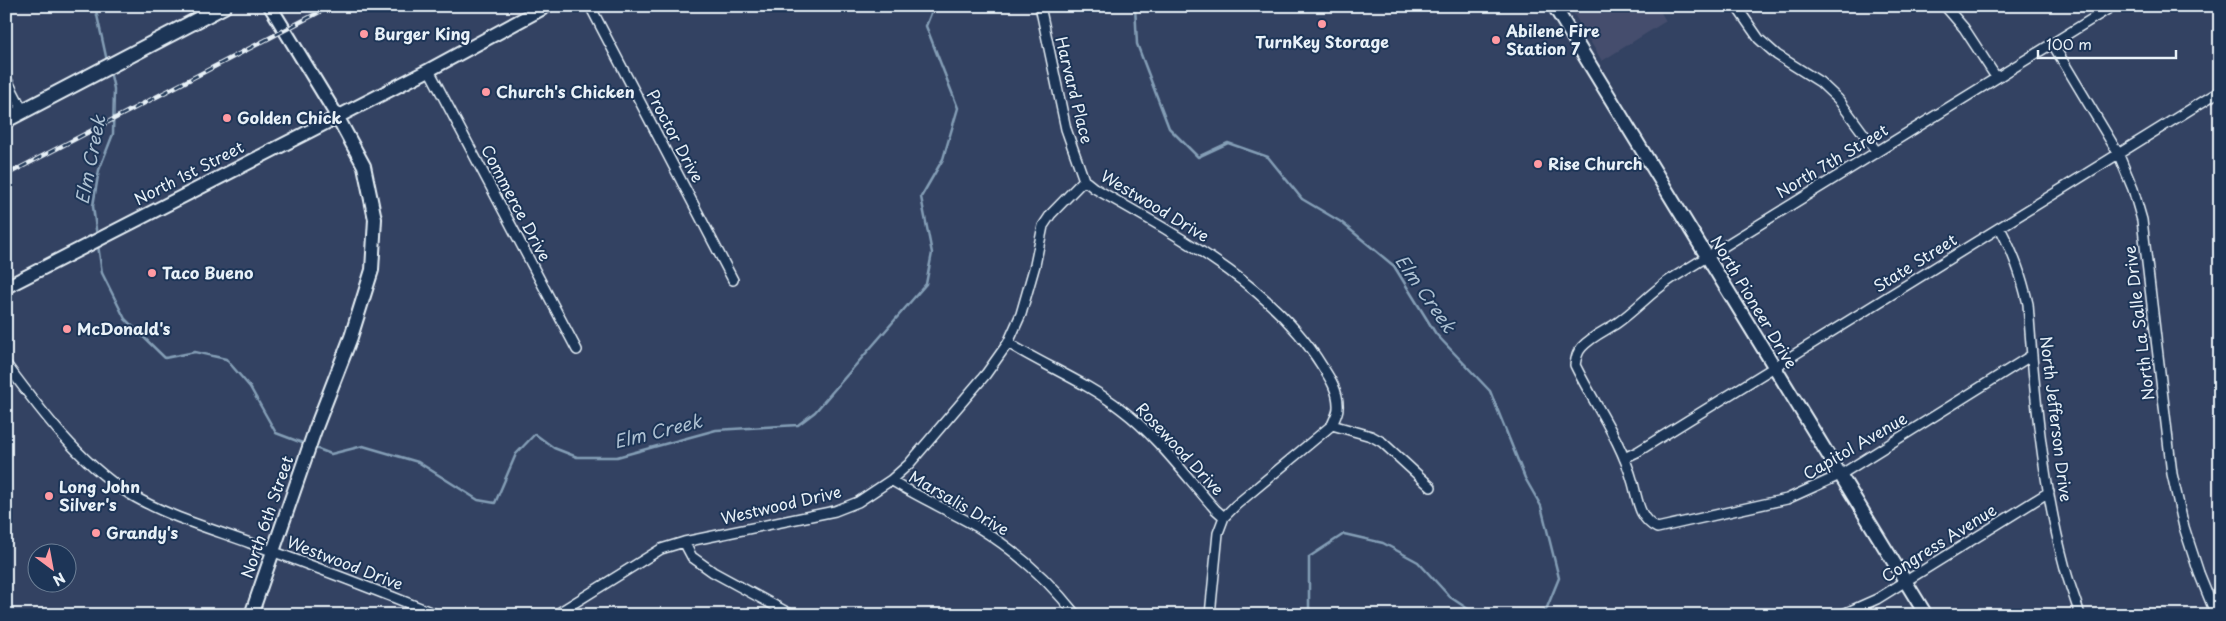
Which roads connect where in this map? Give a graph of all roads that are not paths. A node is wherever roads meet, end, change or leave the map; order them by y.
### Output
1 (224, 6) edge
2 (270, 6) edge
3 (547, 6) edge
4 (590, 6) edge
5 (1040, 6) edge
6 (1554, 6) edge
7 (1736, 6) edge
8 (1945, 6) edge
9 (2113, 6) edge
10 (2052, 43) junction
11 (429, 70) junction
12 (1996, 77) junction
13 (6, 78) edge
14 (2220, 91) edge
15 (23, 111) junction
16 (337, 116) junction
17 (6, 120) edge
18 (1877, 152) junction
19 (2118, 153) junction
20 (1084, 180) junction
21 (2000, 228) junction
22 (1707, 256) junction
23 (733, 280) dead end
24 (6, 287) edge
25 (1008, 343) junction
26 (577, 350) dead end
27 (2032, 355) junction
28 (6, 364) edge
29 (1775, 367) junction
30 (1332, 425) junction
31 (1624, 458) junction
32 (1840, 475) junction
33 (891, 480) junction
34 (1431, 487) dead end
35 (2049, 492) junction
36 (1224, 517) junction
37 (684, 542) junction
38 (272, 551) junction
39 (1906, 581) junction
40 (251, 615) edge
41 (438, 615) edge
42 (555, 615) edge
43 (792, 615) edge
44 (1076, 615) edge
45 (1210, 615) edge
46 (1841, 615) edge
47 (1926, 615) edge
48 (2080, 615) edge
49 (2216, 615) edge

1 - 15 main road
2 - 16 main road, North 6th Street
3 - 11 main road, North 1st Street
4 - 23 street, Proctor Drive
5 - 20 street, Harvard Place
6 - 22 main road, North Pioneer Drive
7 - 18 street
8 - 12 street
9 - 10 street, North 7th Street
10 - 12 street, North 7th Street
10 - 19 street, North La Salle Drive
11 - 16 main road, North 1st Street
11 - 26 street, Commerce Drive
12 - 18 street, North 7th Street
13 - 15 street
14 - 19 street, State Street
15 - 17 main road
16 - 24 main road, North 1st Street
16 - 38 main road, North 6th Street
18 - 22 street, North 7th Street
19 - 21 street, State Street
19 - 49 street, North La Salle Drive
20 - 25 street, Westwood Drive
20 - 30 street, Westwood Drive
21 - 27 street, North Jefferson Drive
21 - 29 street, State Street
22 - 29 main road, North Pioneer Drive
22 - 31 street, North 7th Street
25 - 33 street, Westwood Drive
25 - 36 street, Rosewood Drive
27 - 32 street, Capitol Avenue
27 - 35 street, North Jefferson Drive
28 - 38 street, Westwood Drive
29 - 31 street, State Street
29 - 32 main road, North Pioneer Drive
30 - 34 street
30 - 36 street
31 - 32 street, Capitol Avenue
32 - 39 main road, North Pioneer Drive
33 - 37 street, Westwood Drive
33 - 44 street, Marsalis Drive
35 - 39 street, Congress Avenue
35 - 48 street, North Jefferson Drive
36 - 45 street
37 - 42 street, Westwood Drive
37 - 43 street
38 - 40 main road, North 6th Street
38 - 41 street, Westwood Drive
39 - 46 street, Congress Avenue
39 - 47 main road, North Pioneer Drive

